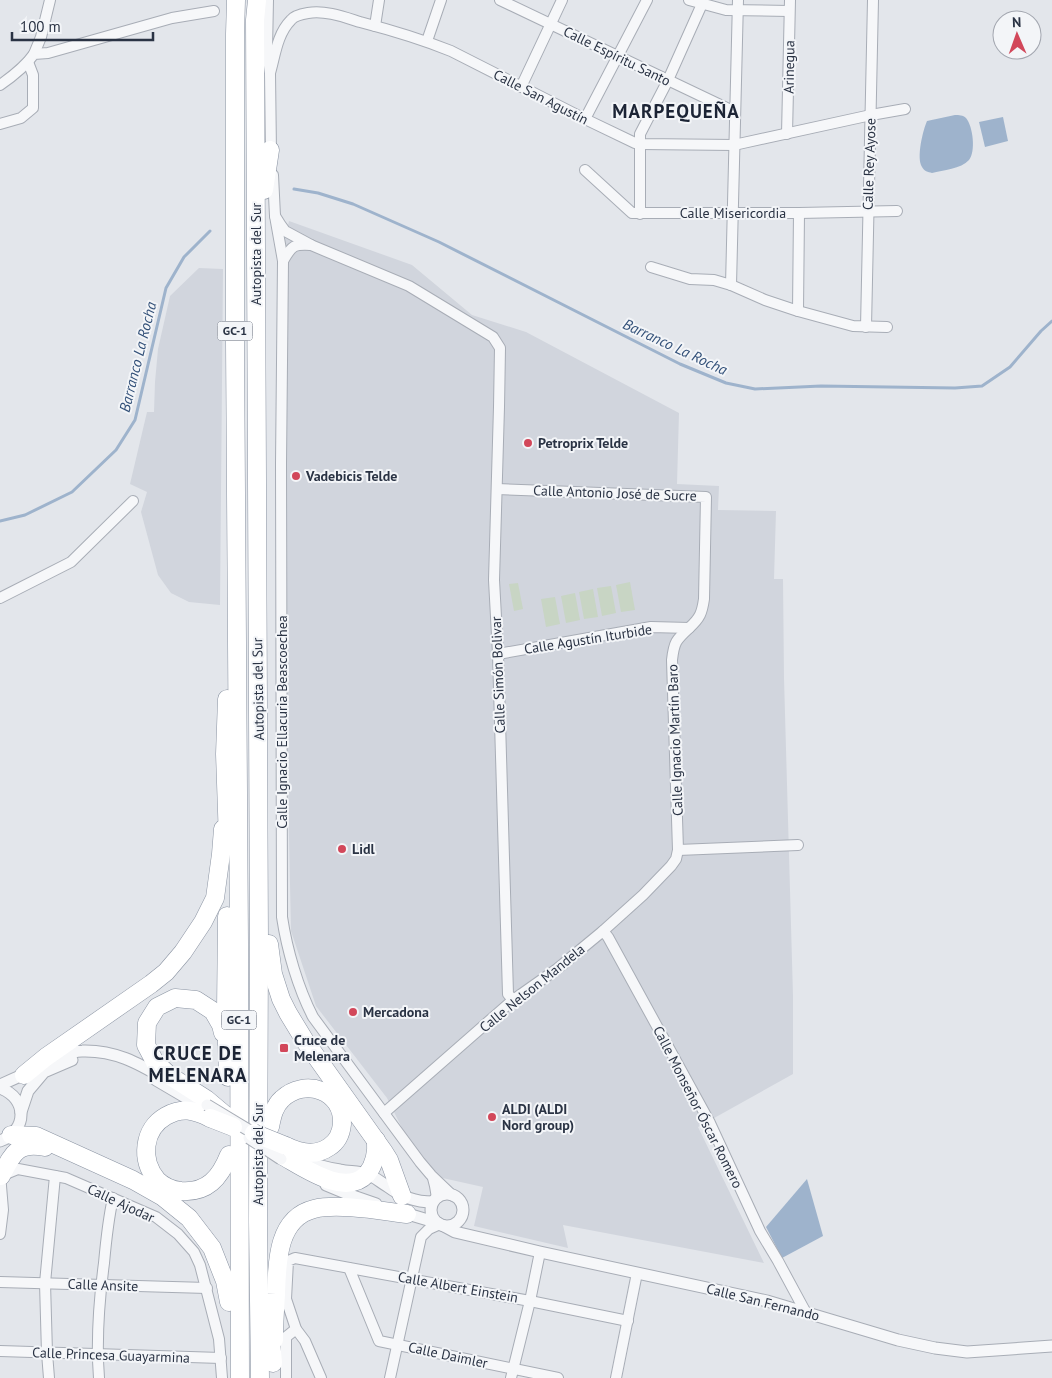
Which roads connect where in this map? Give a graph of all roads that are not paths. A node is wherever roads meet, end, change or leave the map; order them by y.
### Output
1 (50, 0) edge
2 (236, 0) edge
3 (257, 0) edge
4 (268, 0) edge
5 (380, 0) edge
6 (441, 0) edge
7 (500, 0) edge
8 (562, 0) edge
9 (647, 0) edge
10 (689, 0) edge
11 (790, 0) edge
12 (873, 0) edge
13 (702, 4) junction
14 (737, 5) edge
15 (214, 11) dead end
16 (790, 11) junction
17 (550, 24) junction
18 (375, 26) junction
19 (427, 42) junction
20 (618, 56) junction
21 (31, 58) junction
22 (270, 73) junction
23 (668, 80) junction
24 (0, 84) edge
25 (521, 87) junction
26 (905, 109) dead end
27 (735, 112) junction
28 (871, 115) junction
29 (586, 119) junction
30 (0, 124) edge
31 (788, 134) junction
32 (641, 144) junction
33 (734, 145) junction
34 (270, 150) junction
35 (585, 170) dead end
36 (897, 210) dead end
37 (868, 211) junction
38 (732, 213) junction
39 (799, 213) junction
40 (640, 214) junction
41 (276, 216) junction
42 (256, 242) junction
43 (311, 245) junction
44 (284, 261) junction
45 (651, 267) dead end
46 (731, 285) junction
47 (798, 312) junction
48 (866, 327) junction
49 (886, 327) dead end
50 (496, 489) junction
51 (133, 501) dead end
52 (0, 598) edge
53 (689, 628) junction
54 (498, 654) junction
55 (237, 662) junction
56 (259, 801) junction
57 (226, 802) junction
58 (798, 845) dead end
59 (677, 854) junction
60 (603, 931) junction
61 (269, 944) junction
62 (513, 1000) junction
63 (226, 1041) junction
64 (24, 1075) junction
65 (0, 1086) edge
66 (21, 1112) junction
67 (215, 1113) junction
68 (384, 1113) junction
69 (259, 1133) junction
70 (376, 1140) junction
71 (4, 1141) edge
72 (283, 1153) junction
73 (229, 1155) junction
74 (93, 1161) junction
75 (366, 1174) junction
76 (0, 1175) edge
77 (431, 1175) junction
78 (55, 1176) junction
79 (402, 1196) junction
80 (453, 1196) junction
81 (113, 1198) junction
82 (435, 1200) junction
83 (407, 1214) junction
84 (463, 1214) junction
85 (440, 1224) junction
86 (0, 1234) edge
87 (474, 1236) junction
88 (540, 1252) junction
89 (349, 1268) junction
90 (637, 1273) junction
91 (412, 1279) junction
92 (0, 1282) edge
93 (46, 1283) junction
94 (101, 1285) junction
95 (207, 1288) junction
96 (530, 1301) junction
97 (229, 1302) junction
98 (805, 1311) junction
99 (628, 1321) junction
100 (296, 1329) junction
101 (397, 1345) junction
102 (1052, 1346) edge
103 (0, 1351) edge
104 (47, 1353) junction
105 (97, 1355) junction
106 (221, 1358) junction
107 (272, 1371) edge
108 (512, 1373) edge
109 (49, 1378) edge
110 (99, 1378) edge
111 (222, 1378) edge
112 (231, 1378) edge
113 (240, 1378) edge
114 (260, 1378) edge
115 (286, 1378) edge
116 (321, 1378) edge
117 (390, 1378) edge
118 (558, 1378) edge
119 (616, 1378) edge

1 - 21 street
2 - 55 highway, Autopista del Sur / GC-1
3 - 42 highway, Autopista del Sur / GC-1
4 - 22 street
5 - 18 street
6 - 19 street
7 - 17 street, Calle Espíritu Santo
8 - 17 street
9 - 20 street
10 - 13 street
11 - 16 street, Arinegua
12 - 28 street, Calle Rey Ayose
13 - 14 street
13 - 23 street
14 - 16 street
14 - 27 street
15 - 21 street
16 - 31 street, Arinegua
17 - 20 street, Calle Espíritu Santo
17 - 25 street
18 - 19 street, Calle San Agustín
18 - 22 street, Calle San Agustín
19 - 25 street, Calle San Agustín
20 - 23 street, Calle Espíritu Santo
20 - 29 street
21 - 24 street
21 - 30 street
22 - 34 street, Calle Ignacio Ellacuria Beascoechea
23 - 27 street, Calle Espíritu Santo
23 - 32 street
25 - 29 street, Calle San Agustín
26 - 28 street, Calle San Agustín
27 - 33 street
28 - 31 street, Calle San Agustín
28 - 37 street, Calle Rey Ayose
29 - 32 street, Calle San Agustín
31 - 33 street, Calle San Agustín
32 - 33 street, Calle San Agustín
32 - 40 street
33 - 38 street
34 - 41 street, Calle Ignacio Ellacuria Beascoechea
34 - 42 highway
35 - 40 street
36 - 37 street, Calle Misericordia
37 - 39 street, Calle Misericordia
37 - 48 street, Calle Rey Ayose
38 - 39 street, Calle Misericordia
38 - 40 street, Calle Misericordia
38 - 46 street
39 - 47 street
41 - 43 street
41 - 44 street, Calle Ignacio Ellacuria Beascoechea
42 - 56 highway, Autopista del Sur / GC-1
43 - 44 street
43 - 50 street, Calle Simón Bolivar
44 - 68 street, Calle Ignacio Ellacuria Beascoechea
45 - 46 street
46 - 47 street
47 - 48 street
48 - 49 street
50 - 53 street, Calle Antonio José de Sucre
50 - 54 street, Calle Simón Bolivar
51 - 52 street
53 - 54 street, Calle Agustín Iturbide
53 - 59 street, Calle Ignacio Martín Baro
54 - 62 street, Calle Simón Bolivar
55 - 57 highway
55 - 113 highway, Autopista del Sur / GC-1
56 - 61 highway
56 - 114 highway, Autopista del Sur / GC-1
57 - 63 highway
57 - 64 highway
58 - 59 street
59 - 60 street, Calle Nelson Mandela
60 - 62 street, Calle Nelson Mandela
60 - 98 street, Calle Monseñor Óscar Romero
61 - 69 highway
61 - 70 highway
62 - 68 street, Calle Nelson Mandela
63 - 67 highway
63 - 73 highway
64 - 65 street
64 - 67 street
65 - 66 street
66 - 67 street
66 - 71 street
67 - 69 street
67 - 73 highway
68 - 77 street, Calle Ignacio Ellacuria Beascoechea
69 - 72 highway, bridge
69 - 72 highway
69 - 107 highway
70 - 75 highway
70 - 79 highway
71 - 74 highway
72 - 75 highway
72 - 83 street, Calle San Fernando
73 - 97 highway
74 - 76 highway
74 - 97 highway
75 - 79 street
76 - 78 street, Calle Ajodar
76 - 86 street
77 - 80 street, Calle Ignacio Ellacuria Beascoechea
77 - 82 street, Calle Ignacio Ellacuria Beascoechea
78 - 81 street, Calle Ajodar
78 - 93 street
79 - 82 street
80 - 82 street
80 - 84 street
81 - 94 street
81 - 95 street, Calle Ajodar
82 - 85 street
83 - 85 street, Calle San Fernando
83 - 107 highway
84 - 85 street
84 - 87 street
85 - 87 street, Calle San Fernando
85 - 91 street
87 - 88 street, Calle San Fernando
88 - 90 street, Calle San Fernando
88 - 96 street
89 - 91 street, Calle Albert Einstein
89 - 100 street, Calle Albert Einstein
89 - 101 street, Calle Daimler
90 - 98 street, Calle San Fernando
90 - 99 street
91 - 96 street, Calle Albert Einstein
91 - 101 street
92 - 93 street, Calle Ansite
93 - 94 street, Calle Ansite
93 - 104 street
94 - 95 street, Calle Ansite
94 - 105 street
95 - 106 street, Calle Ajodar
96 - 99 street, Calle Albert Einstein
96 - 108 street
97 - 112 highway
98 - 102 street, Calle San Fernando
99 - 119 street
100 - 115 street
100 - 116 street
101 - 108 street, Calle Daimler
101 - 117 street
103 - 104 street, Calle Princesa Guayarmina
104 - 105 street, Calle Princesa Guayarmina
104 - 109 street
105 - 106 street, Calle Princesa Guayarmina
105 - 110 street
106 - 111 street, Calle Ajodar
108 - 118 street, Calle Daimler

